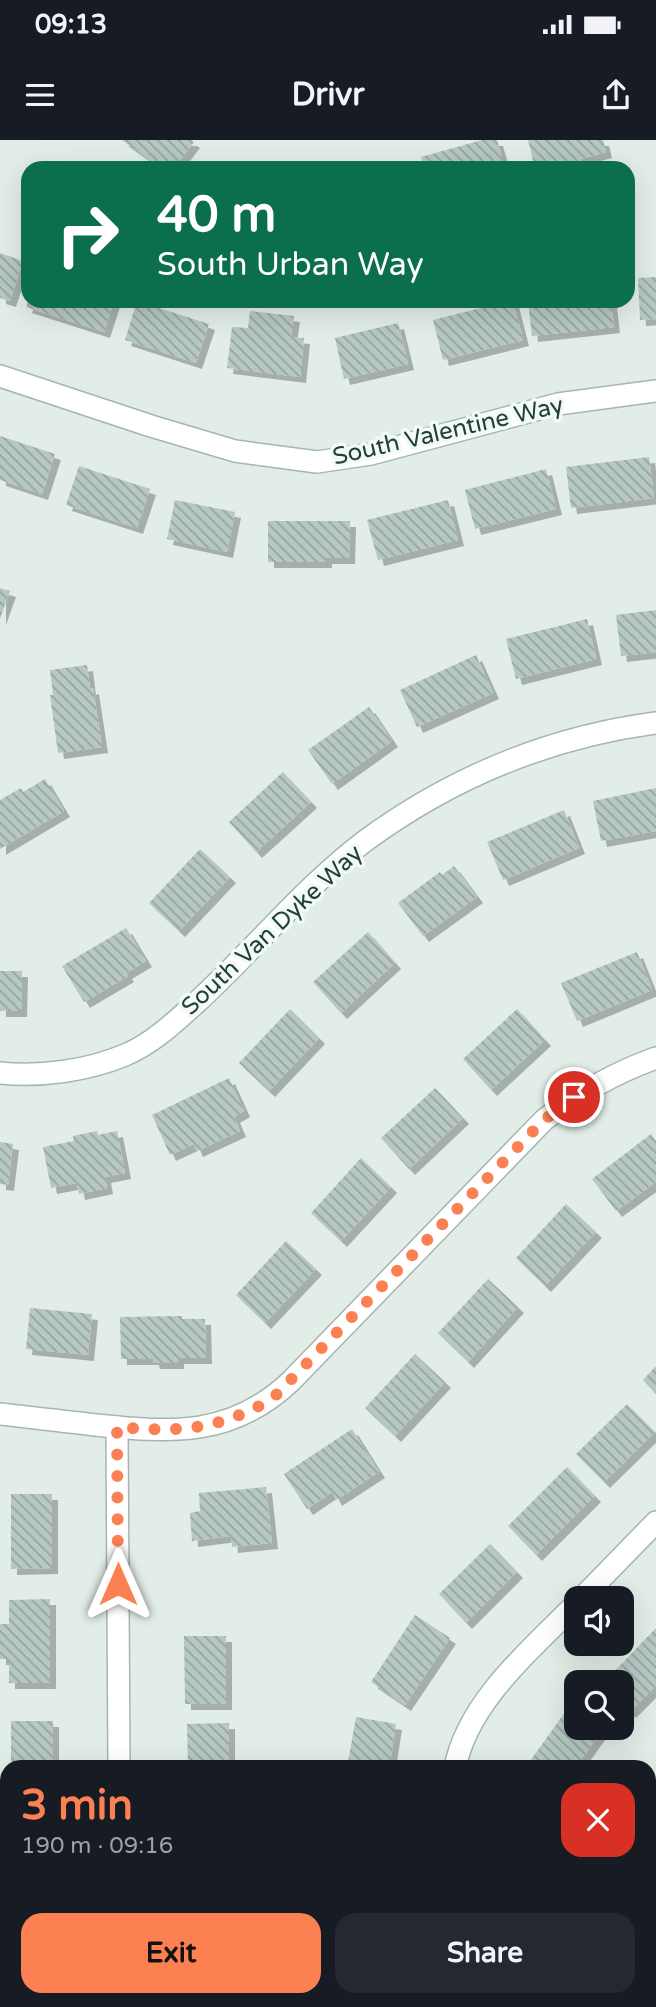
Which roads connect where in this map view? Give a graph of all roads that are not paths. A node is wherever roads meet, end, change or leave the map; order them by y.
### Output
1 (0, 376) edge
2 (656, 391) edge
3 (656, 723) edge
4 (656, 1058) edge
5 (0, 1073) edge
6 (0, 1414) edge
7 (117, 1427) junction
8 (656, 1522) edge
9 (594, 1586) edge
10 (564, 1616) edge
11 (119, 1760) edge
12 (458, 1760) edge

1 - 2 street, South Valentine Way
3 - 5 street, South Van Dyke Way
4 - 7 street
6 - 7 street
7 - 11 street
8 - 9 street
10 - 12 street

